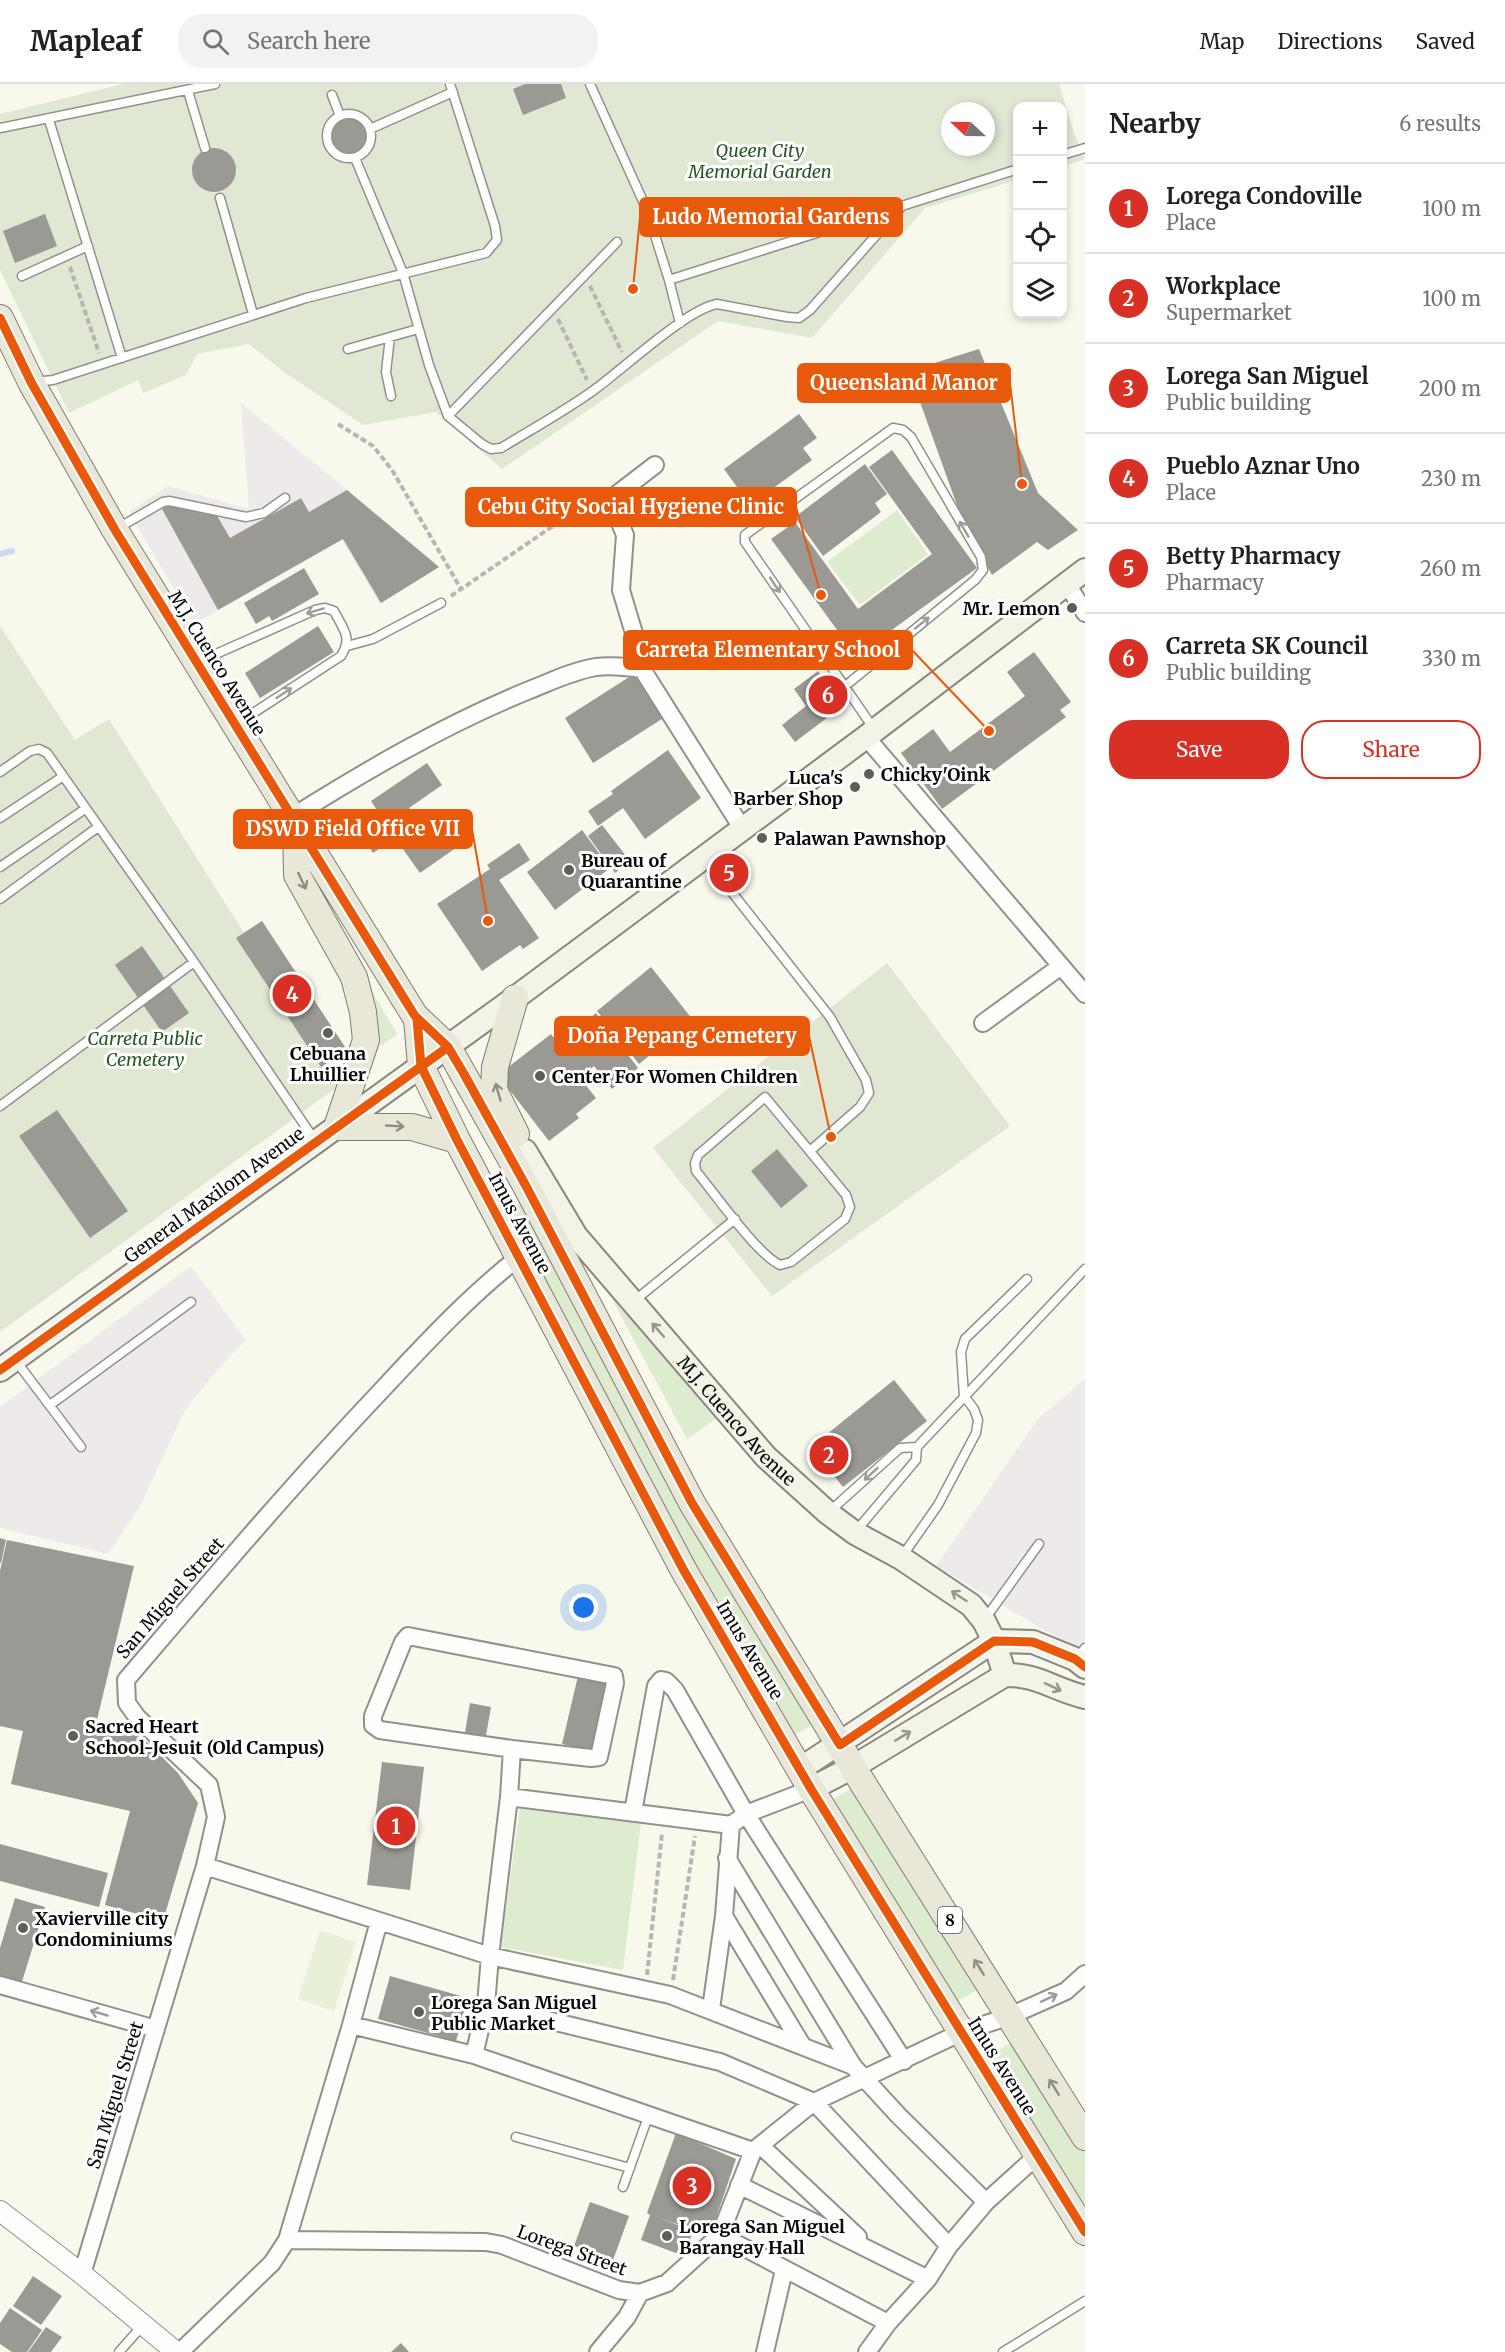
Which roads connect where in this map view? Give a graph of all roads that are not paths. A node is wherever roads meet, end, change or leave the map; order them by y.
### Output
1 (215, 84) edge
2 (590, 84) edge
3 (451, 88) edge
4 (188, 91) junction
5 (332, 95) dead end
6 (340, 116) junction
7 (49, 120) junction
8 (0, 128) edge
9 (370, 129) junction
10 (205, 147) dead end
11 (1085, 148) edge
12 (1067, 153) edge
13 (355, 158) junction
14 (1013, 170) edge
15 (220, 198) dead end
16 (902, 206) junction
17 (617, 242) dead end
18 (88, 246) junction
19 (403, 273) junction
20 (22, 276) dead end
21 (669, 280) junction
22 (253, 315) junction
23 (0, 318) edge
24 (680, 323) junction
25 (418, 329) junction
26 (390, 337) junction
27 (348, 349) dead end
28 (122, 358) junction
29 (31, 382) junction
30 (391, 396) dead end
31 (448, 416) junction
32 (655, 465) dead end
33 (285, 498) dead end
34 (115, 530) junction
35 (1085, 570) edge
36 (1067, 584) junction
37 (441, 603) road end
38 (1085, 613) edge
39 (347, 646) junction
40 (197, 662) junction
41 (642, 669) junction
42 (844, 687) junction
43 (235, 725) junction
44 (870, 733) junction
45 (0, 772) edge
46 (62, 777) junction
47 (85, 808) junction
48 (0, 819) edge
49 (294, 821) junction
50 (98, 827) junction
51 (742, 828) junction
52 (704, 856) junction
53 (0, 867) edge
54 (0, 899) edge
55 (194, 962) junction
56 (1061, 966) junction
57 (1085, 994) edge
58 (515, 998) junction
59 (417, 1019) junction
60 (984, 1023) dead end
61 (448, 1047) junction
62 (421, 1066) junction
63 (0, 1106) edge
64 (337, 1127) junction
65 (457, 1140) junction
66 (316, 1142) junction
67 (525, 1151) junction
68 (810, 1151) junction
69 (526, 1186) junction
70 (735, 1219) junction
71 (519, 1257) junction
72 (1085, 1269) edge
73 (1027, 1279) dead end
74 (191, 1302) dead end
75 (634, 1302) junction
76 (7, 1364) edge
77 (964, 1396) junction
78 (50, 1405) junction
79 (81, 1447) dead end
80 (917, 1447) junction
81 (828, 1513) junction
82 (855, 1533) junction
83 (1039, 1544) dead end
84 (901, 1558) junction
85 (984, 1621) junction
86 (994, 1641) junction
87 (1082, 1658) edge
88 (1005, 1675) junction
89 (1085, 1697) edge
90 (840, 1745) junction
91 (512, 1749) junction
92 (853, 1767) junction
93 (805, 1779) junction
94 (509, 1797) junction
95 (633, 1812) junction
96 (746, 1814) junction
97 (731, 1825) junction
98 (727, 1858) junction
99 (205, 1866) junction
100 (724, 1916) junction
101 (379, 1922) junction
102 (490, 1956) junction
103 (1085, 1974) edge
104 (0, 1985) edge
105 (486, 2005) junction
106 (711, 2009) junction
107 (1010, 2016) junction
108 (351, 2025) junction
109 (156, 2028) junction
110 (962, 2032) junction
111 (802, 2045) junction
112 (474, 2055) junction
113 (903, 2061) junction
114 (859, 2072) junction
115 (814, 2102) junction
116 (649, 2114) junction
117 (516, 2137) dead end
118 (1085, 2137) edge
119 (757, 2148) junction
120 (1038, 2155) junction
121 (630, 2168) junction
122 (739, 2185) junction
123 (623, 2187) dead end
124 (986, 2202) junction
125 (0, 2211) edge
126 (1085, 2232) edge
127 (720, 2235) junction
128 (287, 2240) junction
129 (949, 2246) junction
130 (870, 2248) junction
131 (784, 2270) junction
132 (82, 2274) junction
133 (928, 2279) junction
134 (640, 2293) junction
135 (1085, 2301) edge
136 (888, 2323) junction
137 (143, 2324) junction
138 (119, 2352) edge
139 (178, 2352) edge
140 (598, 2352) edge
141 (765, 2352) edge
142 (867, 2352) edge
143 (1003, 2352) edge

1 - 4 lane
2 - 21 lane
3 - 9 lane
3 - 19 lane
4 - 7 lane
4 - 10 lane
5 - 6 lane
6 - 9 lane
6 - 13 lane
7 - 8 lane
7 - 18 lane
9 - 13 lane
11 - 12 lane
13 - 19 lane
14 - 16 lane
15 - 22 lane
16 - 21 lane
16 - 24 lane
17 - 31 lane
18 - 20 lane
18 - 28 lane
19 - 22 lane
19 - 25 lane
21 - 24 lane
22 - 28 lane
23 - 29 main road, M.J. Cuenco Avenue / 8
24 - 31 lane
25 - 26 lane
25 - 31 lane
26 - 27 lane
26 - 30 lane
28 - 29 lane
29 - 34 main road, M.J. Cuenco Avenue / 8
32 - 41 street
33 - 34 lane
34 - 40 main road, M.J. Cuenco Avenue / 8
35 - 36 main road, General Maxilom Avenue
36 - 38 street
36 - 44 main road, General Maxilom Avenue
37 - 39 lane
39 -> 40 lane
43 -> 39 lane
40 - 43 main road, M.J. Cuenco Avenue / 8
41 - 49 street
41 - 51 street
42 -> 42 lane
42 - 44 lane
43 - 49 main road, M.J. Cuenco Avenue / 8
44 - 51 main road, General Maxilom Avenue
44 - 56 street
45 - 46 lane
46 - 47 lane
46 - 48 lane
47 - 50 lane
47 - 53 lane
49 - 59 main road, M.J. Cuenco Avenue / 8
49 -> 64 main road
50 - 54 lane
50 - 55 lane
51 - 52 main road, General Maxilom Avenue
52 - 58 main road, General Maxilom Avenue
52 - 68 lane
55 - 63 lane
55 - 66 lane
56 - 57 street
56 - 60 street
58 - 61 main road, General Maxilom Avenue
67 -> 58 main road
59 - 61 main road, M.J. Cuenco Avenue / 8
59 - 62 main road, M.J. Cuenco Avenue / 8
61 - 62 main road, General Maxilom Avenue
61 - 69 main road, Imus Avenue / 8
62 - 64 main road, General Maxilom Avenue
62 - 65 main road, Imus Avenue / 8
64 -> 65 main road
64 - 66 main road, General Maxilom Avenue
65 - 71 main road, Imus Avenue / 8
66 - 76 main road, General Maxilom Avenue
67 - 69 main road
67 - 75 main road, M.J. Cuenco Avenue
68 - 70 lane
68 - 70 lane
69 - 90 main road, Imus Avenue / 8
70 - 75 lane
71 - 93 main road, Imus Avenue / 8
71 - 99 street, San Miguel Street
72 - 77 lane
73 - 77 lane
74 - 78 lane
81 -> 75 main road, M.J. Cuenco Avenue
76 - 78 lane
77 - 80 lane
77 - 84 lane
78 - 79 lane
80 -> 81 lane
80 - 82 lane
81 - 82 main road, M.J. Cuenco Avenue
82 - 84 main road, M.J. Cuenco Avenue
83 - 85 lane
85 -> 84 main road, M.J. Cuenco Avenue
85 - 86 main road, M.J. Cuenco Avenue
86 - 87 main road
86 - 88 main road, M.J. Cuenco Avenue
86 - 90 main road
88 -> 89 main road
92 -> 88 main road
90 - 92 main road, Imus Avenue / 8
90 - 93 main road
91 - 91 street
91 - 94 street
92 - 93 main road
107 -> 92 main road, Imus Avenue / 8
93 - 96 street
93 - 110 main road, Imus Avenue / 8
94 - 95 street
94 - 102 street
95 - 96 street
95 - 97 street
96 - 97 street
96 - 113 street
97 - 98 street
98 - 100 street
98 - 114 street
99 - 101 street
99 - 109 street, San Miguel Street
100 - 106 street
100 - 111 street
101 - 102 street
101 - 108 street
102 - 105 street
102 - 106 street
107 -> 103 street, Lorega Street
109 -> 104 street
105 - 112 street
105 - 115 street
106 - 111 street
107 - 110 street, Lorega Street
118 -> 107 main road, Imus Avenue / 8
108 - 112 street
108 - 128 street
109 - 132 street, San Miguel Street
110 - 113 street, Lorega Street
110 - 120 main road, Imus Avenue / 8
111 - 114 street
112 - 116 street
113 - 114 street, Lorega Street
114 - 115 street, Lorega Street
114 - 124 street
115 - 119 street, Lorega Street
115 - 129 street
116 - 119 street
116 - 121 lane
117 - 121 lane
119 - 122 street, Lorega Street
119 - 130 street
120 - 124 street
120 - 126 main road, Imus Avenue / 8
121 - 123 lane
122 - 127 street, Lorega Street
122 - 130 street
124 - 129 street
125 - 132 street
127 - 131 street
127 - 134 street, Lorega Street
128 - 134 street, Lorega Street
128 - 139 street
129 - 133 street
130 - 133 street
131 - 136 street
131 - 141 street
132 - 137 street
133 - 136 street
134 - 140 street
135 - 143 lane
136 - 142 street
137 - 138 lane
137 - 139 street

